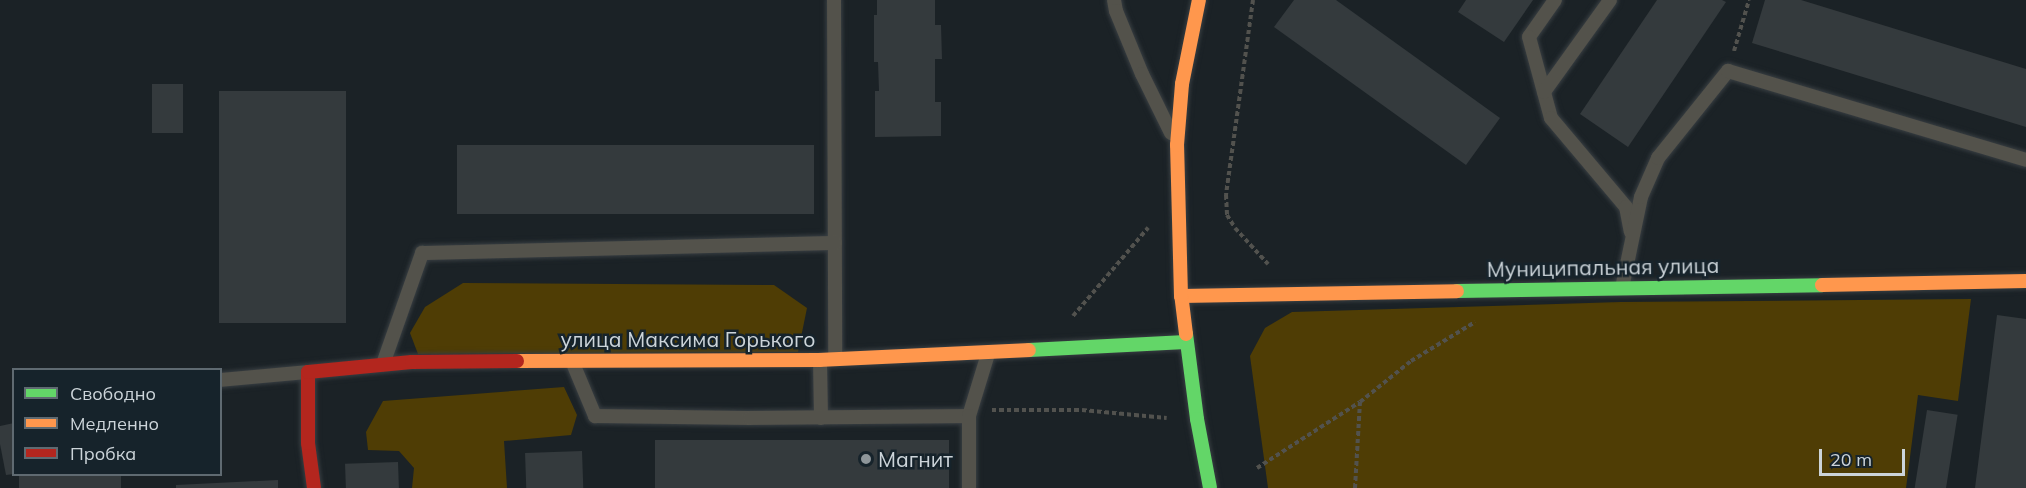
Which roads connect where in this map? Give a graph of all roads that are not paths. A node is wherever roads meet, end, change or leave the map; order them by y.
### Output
1 (834, 0) edge
2 (1114, 0) edge
3 (1199, 0) edge
4 (1555, 0) edge
5 (1610, 0) edge
6 (1544, 92) junction
7 (1177, 145) junction
8 (2026, 160) edge
9 (1632, 237) junction
10 (835, 243) junction
11 (2026, 281) edge
12 (1622, 288) junction
13 (1181, 296) junction
14 (1186, 342) junction
15 (988, 354) junction
16 (835, 359) junction
17 (572, 360) junction
18 (820, 360) junction
19 (383, 364) junction
20 (308, 372) junction
21 (222, 380) edge
22 (970, 413) junction
23 (821, 418) junction
24 (314, 488) edge
25 (969, 488) edge
26 (1210, 488) edge

1 - 10 lane
2 - 7 lane
3 - 7 street
4 - 6 lane
5 - 6 lane
6 - 9 lane
7 - 13 street
8 - 9 lane
9 - 12 lane
10 - 16 lane
10 - 19 lane
11 - 12 street, Муниципальная улица
12 - 13 street, Муниципальная улица
13 - 14 street
14 - 15 street, улица Максима Горького
14 - 26 street
15 - 16 street, улица Максима Горького
15 - 22 lane
16 - 18 street, улица Максима Горького
17 - 18 street, улица Максима Горького
17 - 19 street, улица Максима Горького
17 - 23 lane
18 - 23 lane
19 - 20 street, улица Максима Горького
20 - 21 lane
20 - 24 street
22 - 23 lane
22 - 25 lane

